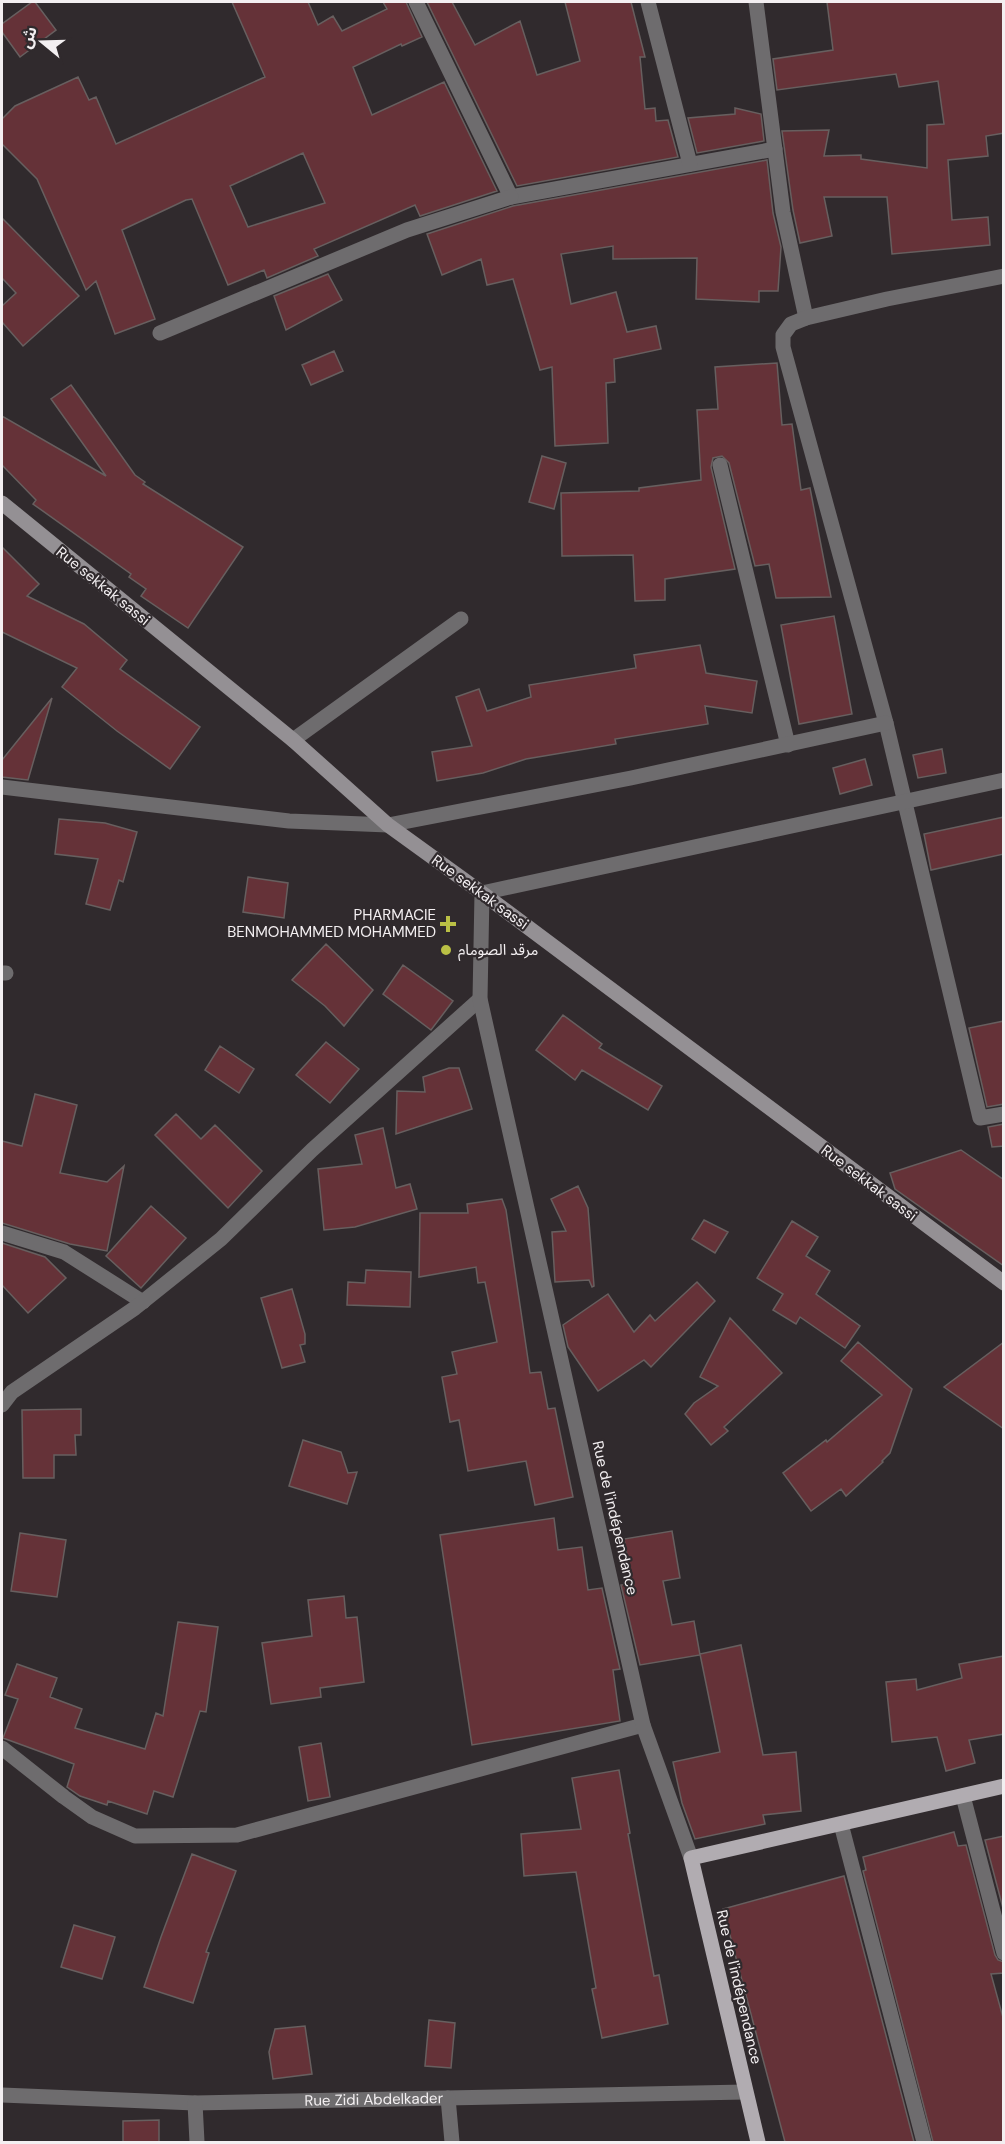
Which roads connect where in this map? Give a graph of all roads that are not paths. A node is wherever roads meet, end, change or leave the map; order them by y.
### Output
1 (416, 2) edge
2 (648, 2) edge
3 (756, 2) edge
4 (775, 149) junction
5 (690, 164) junction
6 (511, 197) junction
7 (1004, 276) edge
8 (806, 318) junction
9 (160, 333) dead end
10 (720, 465) dead end
11 (2, 503) edge
12 (461, 619) dead end
13 (886, 723) junction
14 (293, 740) junction
15 (788, 746) junction
16 (1004, 780) edge
17 (2, 787) edge
18 (905, 802) junction
19 (388, 825) junction
20 (482, 893) junction
21 (480, 999) junction
22 (1004, 1114) edge
23 (2, 1233) edge
24 (1004, 1283) edge
25 (143, 1302) junction
26 (2, 1405) edge
27 (643, 1725) junction
28 (2, 1748) edge
29 (1004, 1786) edge
30 (963, 1796) junction
31 (841, 1824) junction
32 (691, 1858) junction
33 (1004, 1953) edge
34 (745, 2092) junction
35 (2, 2095) edge
36 (448, 2098) junction
37 (195, 2103) junction
38 (197, 2142) edge
39 (452, 2142) edge
40 (758, 2142) edge
41 (924, 2142) edge

1 - 6 street
2 - 5 street
3 - 4 street
4 - 5 street
4 - 8 street
5 - 6 street
6 - 9 street
7 - 8 street
8 - 13 street
10 - 15 street
11 - 14 street, Rue sekkak sassi
12 - 14 street
13 - 15 street
13 - 18 street
14 - 19 street, Rue sekkak sassi
15 - 19 street
16 - 18 street
17 - 19 street
18 - 20 street
18 - 22 street
19 - 20 street, Rue sekkak sassi
20 - 21 street, Rue de l'indépendance
20 - 24 street, Rue sekkak sassi
21 - 25 street
21 - 27 street, Rue de l'indépendance
23 - 25 street
25 - 26 street
27 - 28 street
27 - 32 street, Rue de l'indépendance
29 - 30 main road
30 - 31 main road
30 - 33 street
31 - 32 main road
31 - 41 street
32 - 34 main road, Rue de l'indépendance
34 - 36 street, Rue Zidi Abdelkader
34 - 40 main road, Rue de l'indépendance
35 - 37 street, Rue Zidi Abdelkader
36 - 37 street, Rue Zidi Abdelkader
36 - 39 street
37 - 38 street

